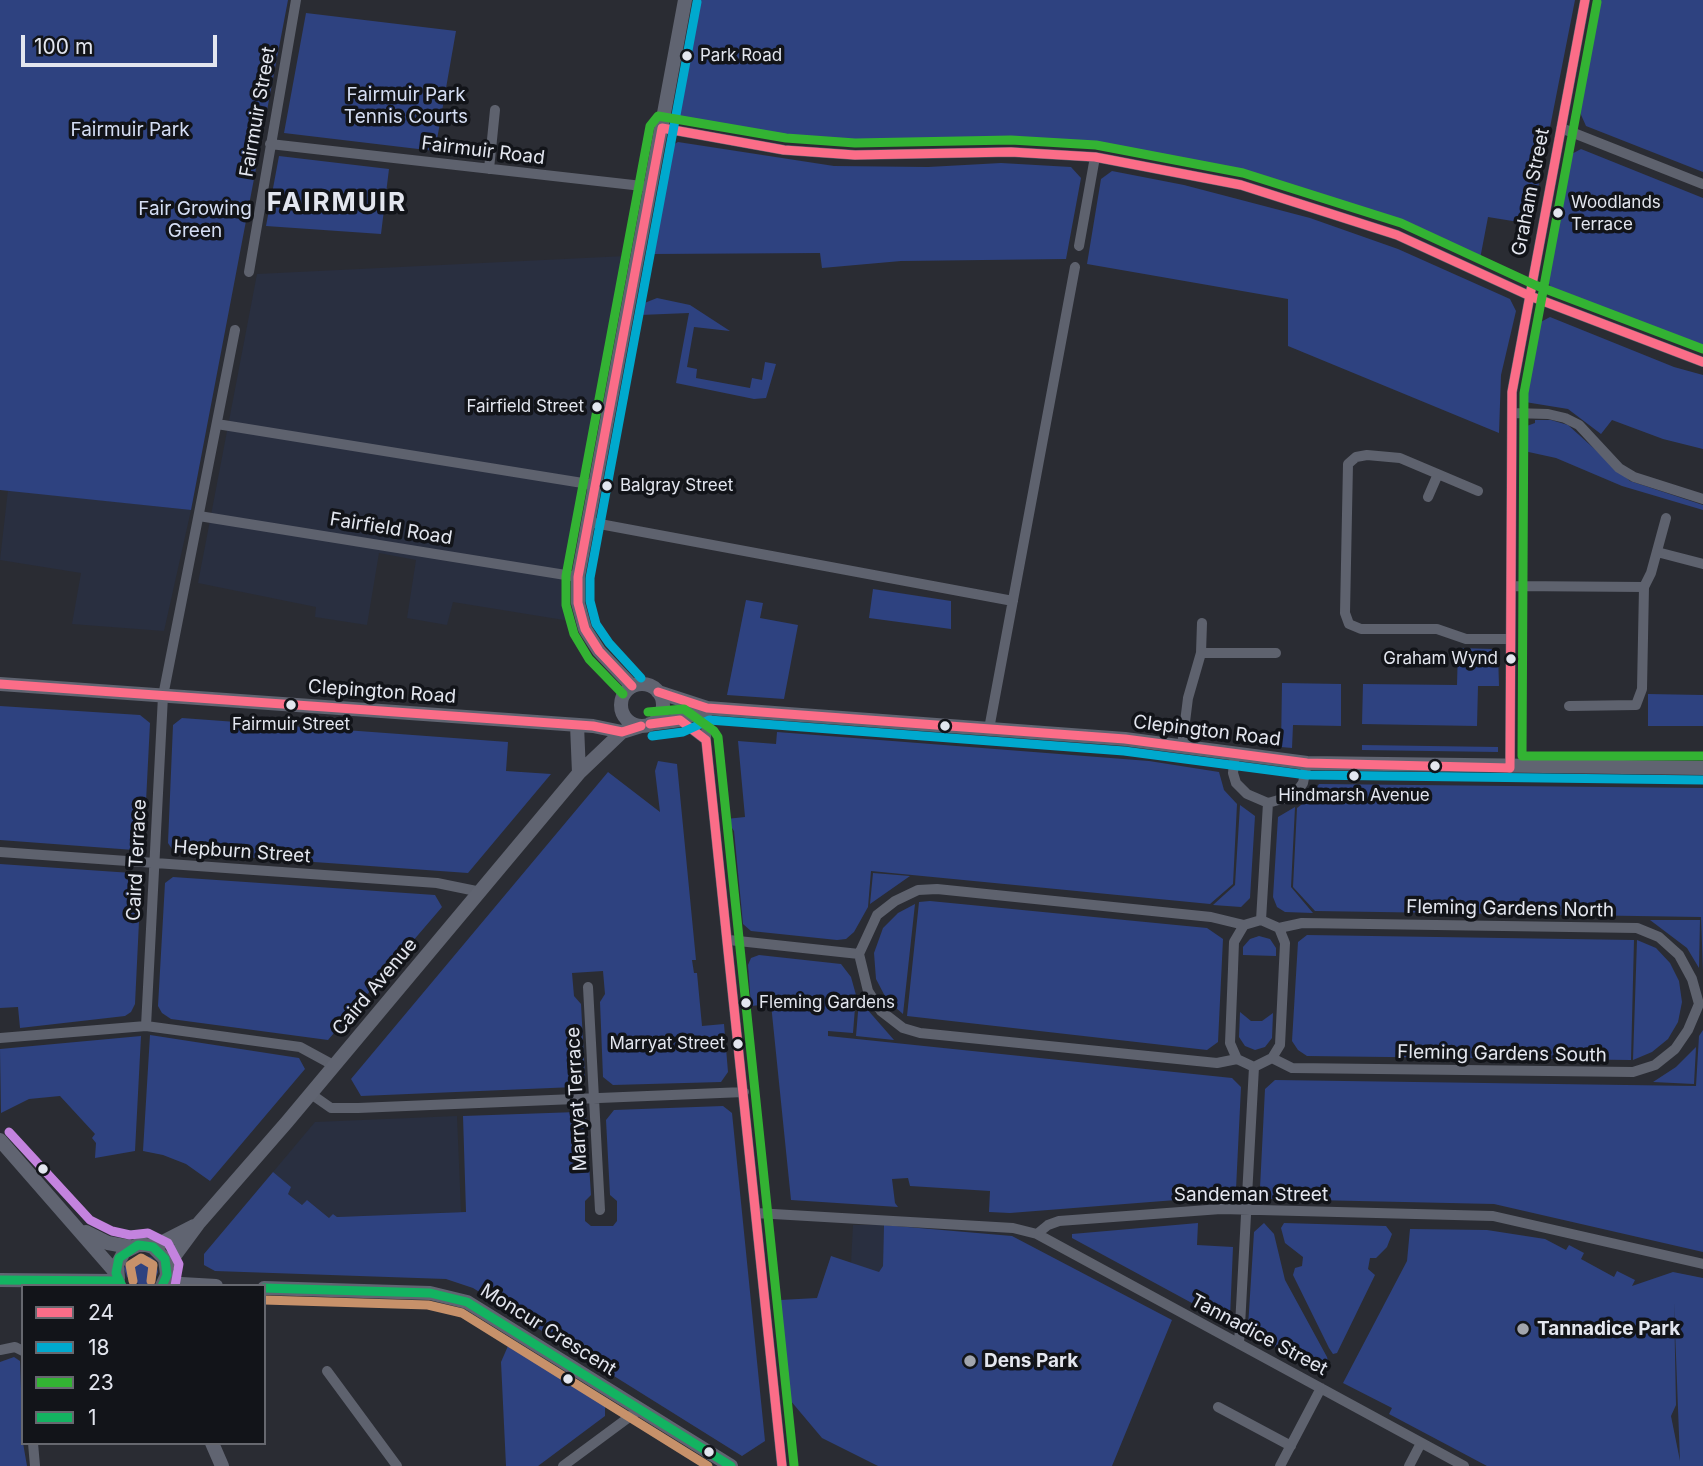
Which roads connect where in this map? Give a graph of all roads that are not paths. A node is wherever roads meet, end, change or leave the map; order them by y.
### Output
1 (296, 0) edge
2 (685, 0) edge
3 (1585, 0) edge
4 (495, 110) dead end
5 (662, 128) junction
6 (1561, 128) junction
7 (270, 144) junction
8 (1095, 157) junction
9 (489, 169) junction
10 (1703, 184) edge
11 (651, 187) junction
12 (1079, 246) dead end
13 (1075, 267) dead end
14 (249, 272) dead end
15 (1530, 296) junction
16 (235, 330) dead end
17 (1703, 362) edge
18 (1512, 413) junction
19 (217, 424) junction
20 (1438, 474) junction
21 (595, 485) junction
22 (1478, 491) dead end
23 (1429, 497) dead end
24 (1703, 499) edge
25 (199, 516) junction
26 (1666, 518) dead end
27 (589, 522) junction
28 (1657, 552) junction
29 (1703, 564) edge
30 (578, 576) junction
31 (1511, 586) junction
32 (1644, 587) junction
33 (1013, 601) junction
34 (1202, 623) dead end
35 (1510, 639) junction
36 (1201, 653) junction
37 (1276, 653) dead end
38 (0, 684) edge
39 (632, 686) junction
40 (658, 692) junction
41 (163, 696) junction
42 (1569, 706) dead end
43 (707, 708) junction
44 (622, 712) junction
45 (680, 720) junction
46 (578, 724) junction
47 (646, 725) junction
48 (593, 726) junction
49 (989, 729) junction
50 (622, 732) junction
51 (706, 740) junction
52 (1182, 746) junction
53 (1235, 754) junction
54 (1307, 763) junction
55 (1510, 768) junction
56 (1703, 768) edge
57 (579, 773) junction
58 (1268, 803) junction
59 (0, 852) edge
60 (154, 863) junction
61 (481, 892) junction
62 (1261, 920) junction
63 (1244, 925) junction
64 (1279, 928) junction
65 (729, 940) junction
66 (859, 954) junction
67 (588, 987) dead end
68 (1701, 1004) edge
69 (146, 1026) junction
70 (0, 1038) edge
71 (1272, 1058) junction
72 (1237, 1059) junction
73 (335, 1066) junction
74 (1254, 1067) junction
75 (744, 1093) junction
76 (311, 1094) junction
77 (595, 1099) junction
78 (0, 1140) edge
79 (600, 1210) dead end
80 (1246, 1210) junction
81 (756, 1213) junction
82 (198, 1224) junction
83 (82, 1230) junction
84 (1037, 1234) junction
85 (130, 1247) junction
86 (153, 1247) junction
87 (1703, 1264) edge
88 (167, 1266) junction
89 (0, 1280) edge
90 (119, 1280) edge
91 (163, 1284) edge
92 (266, 1288) edge
93 (1239, 1344) junction
94 (0, 1350) edge
95 (21, 1350) edge
96 (327, 1371) dead end
97 (1321, 1388) junction
98 (1218, 1407) dead end
99 (640, 1409) junction
100 (1421, 1443) junction
101 (33, 1445) edge
102 (213, 1445) edge
103 (1291, 1446) junction
104 (35, 1466) edge
105 (222, 1466) edge
106 (397, 1466) edge
107 (563, 1466) edge
108 (731, 1466) edge
109 (782, 1466) edge
110 (1280, 1466) edge
111 (1409, 1466) edge
112 (1464, 1466) edge

1 - 7 street, Fairmuir Street
2 - 5 street
3 - 6 street, Graham Street
4 - 9 street
5 - 8 street
5 - 11 street
6 - 10 street
6 - 15 street, Graham Street
7 - 9 street, Fairmuir Road
7 - 14 street, Fairmuir Street
8 - 12 street
8 - 15 street
9 - 11 street, Fairmuir Road
11 - 21 street
13 - 33 street
15 - 17 street
15 - 18 street, Graham Street
16 - 19 street
18 - 24 street
18 - 31 street, Graham Street
19 - 21 street
19 - 25 street
20 - 22 street
20 - 23 street
20 - 35 street
21 - 27 street
25 - 30 street, Fairfield Road
25 - 41 street
26 - 28 street
27 - 30 street
27 - 33 street
28 - 29 street
28 - 32 street
30 - 39 street
31 - 32 street
31 - 35 street, Graham Street
32 - 42 street
33 - 49 street
34 - 36 street
35 - 55 street, Graham Street
36 - 37 street
36 - 52 street
38 - 41 street, Clepington Road
39 - 40 street, Clepington Road
39 - 44 street
40 - 43 street, Clepington Road
40 - 47 street
41 - 46 street, Clepington Road
41 - 60 street, Caird Terrace
43 - 45 street, Clepington Road
43 - 49 street, Clepington Road
43 - 51 street
44 - 47 street
44 - 48 street
45 - 47 street, Clepington Road
45 - 51 street
46 - 48 street, Clepington Road
46 - 57 street
47 - 50 street, Clepington Road
48 - 50 street, Clepington Road
49 - 52 street, Clepington Road
50 - 57 street, Caird Avenue
51 - 65 street
52 - 53 street, Clepington Road
53 - 54 street, Clepington Road
53 - 58 street
54 - 55 street, Clepington Road
54 - 58 street
55 - 56 street, Clepington Road
57 - 61 street, Caird Avenue
58 - 62 street
59 - 60 street, Hepburn Street
60 - 61 street, Hepburn Street
60 - 69 street, Caird Terrace
61 - 73 street, Caird Avenue
62 - 63 street
62 - 64 street
63 - 66 street
63 - 72 street
64 - 68 street, Fleming Gardens North
64 - 71 street
65 - 66 street
65 - 75 street
66 - 72 street
67 - 77 street, Marryat Terrace
68 - 71 street, Fleming Gardens South
69 - 70 street
69 - 73 street
71 - 74 street
72 - 74 street
73 - 76 street, Caird Avenue
74 - 80 street
75 - 77 street
75 - 81 street
76 - 77 street
76 - 82 street, Caird Avenue
77 - 79 street, Marryat Terrace
78 - 83 street
80 - 84 street, Sandeman Street
80 - 87 street, Sandeman Street
80 - 93 street
81 - 84 street
81 - 109 street
82 - 86 street, Caird Avenue
82 - 88 street, Caird Avenue
83 - 85 street
83 - 90 street
84 - 93 street, Tannadice Street
85 - 86 street
85 - 90 street
86 - 88 street
88 - 91 street
89 - 90 street
92 - 99 street, Moncur Crescent
93 - 97 street, Tannadice Street
94 - 95 street
96 - 106 street
97 - 100 street, Tannadice Street
97 - 103 street
98 - 103 street
99 - 107 street
99 - 108 street, Moncur Crescent
100 - 111 street
100 - 112 street, Tannadice Street
101 - 104 street
102 - 105 street
103 - 110 street

